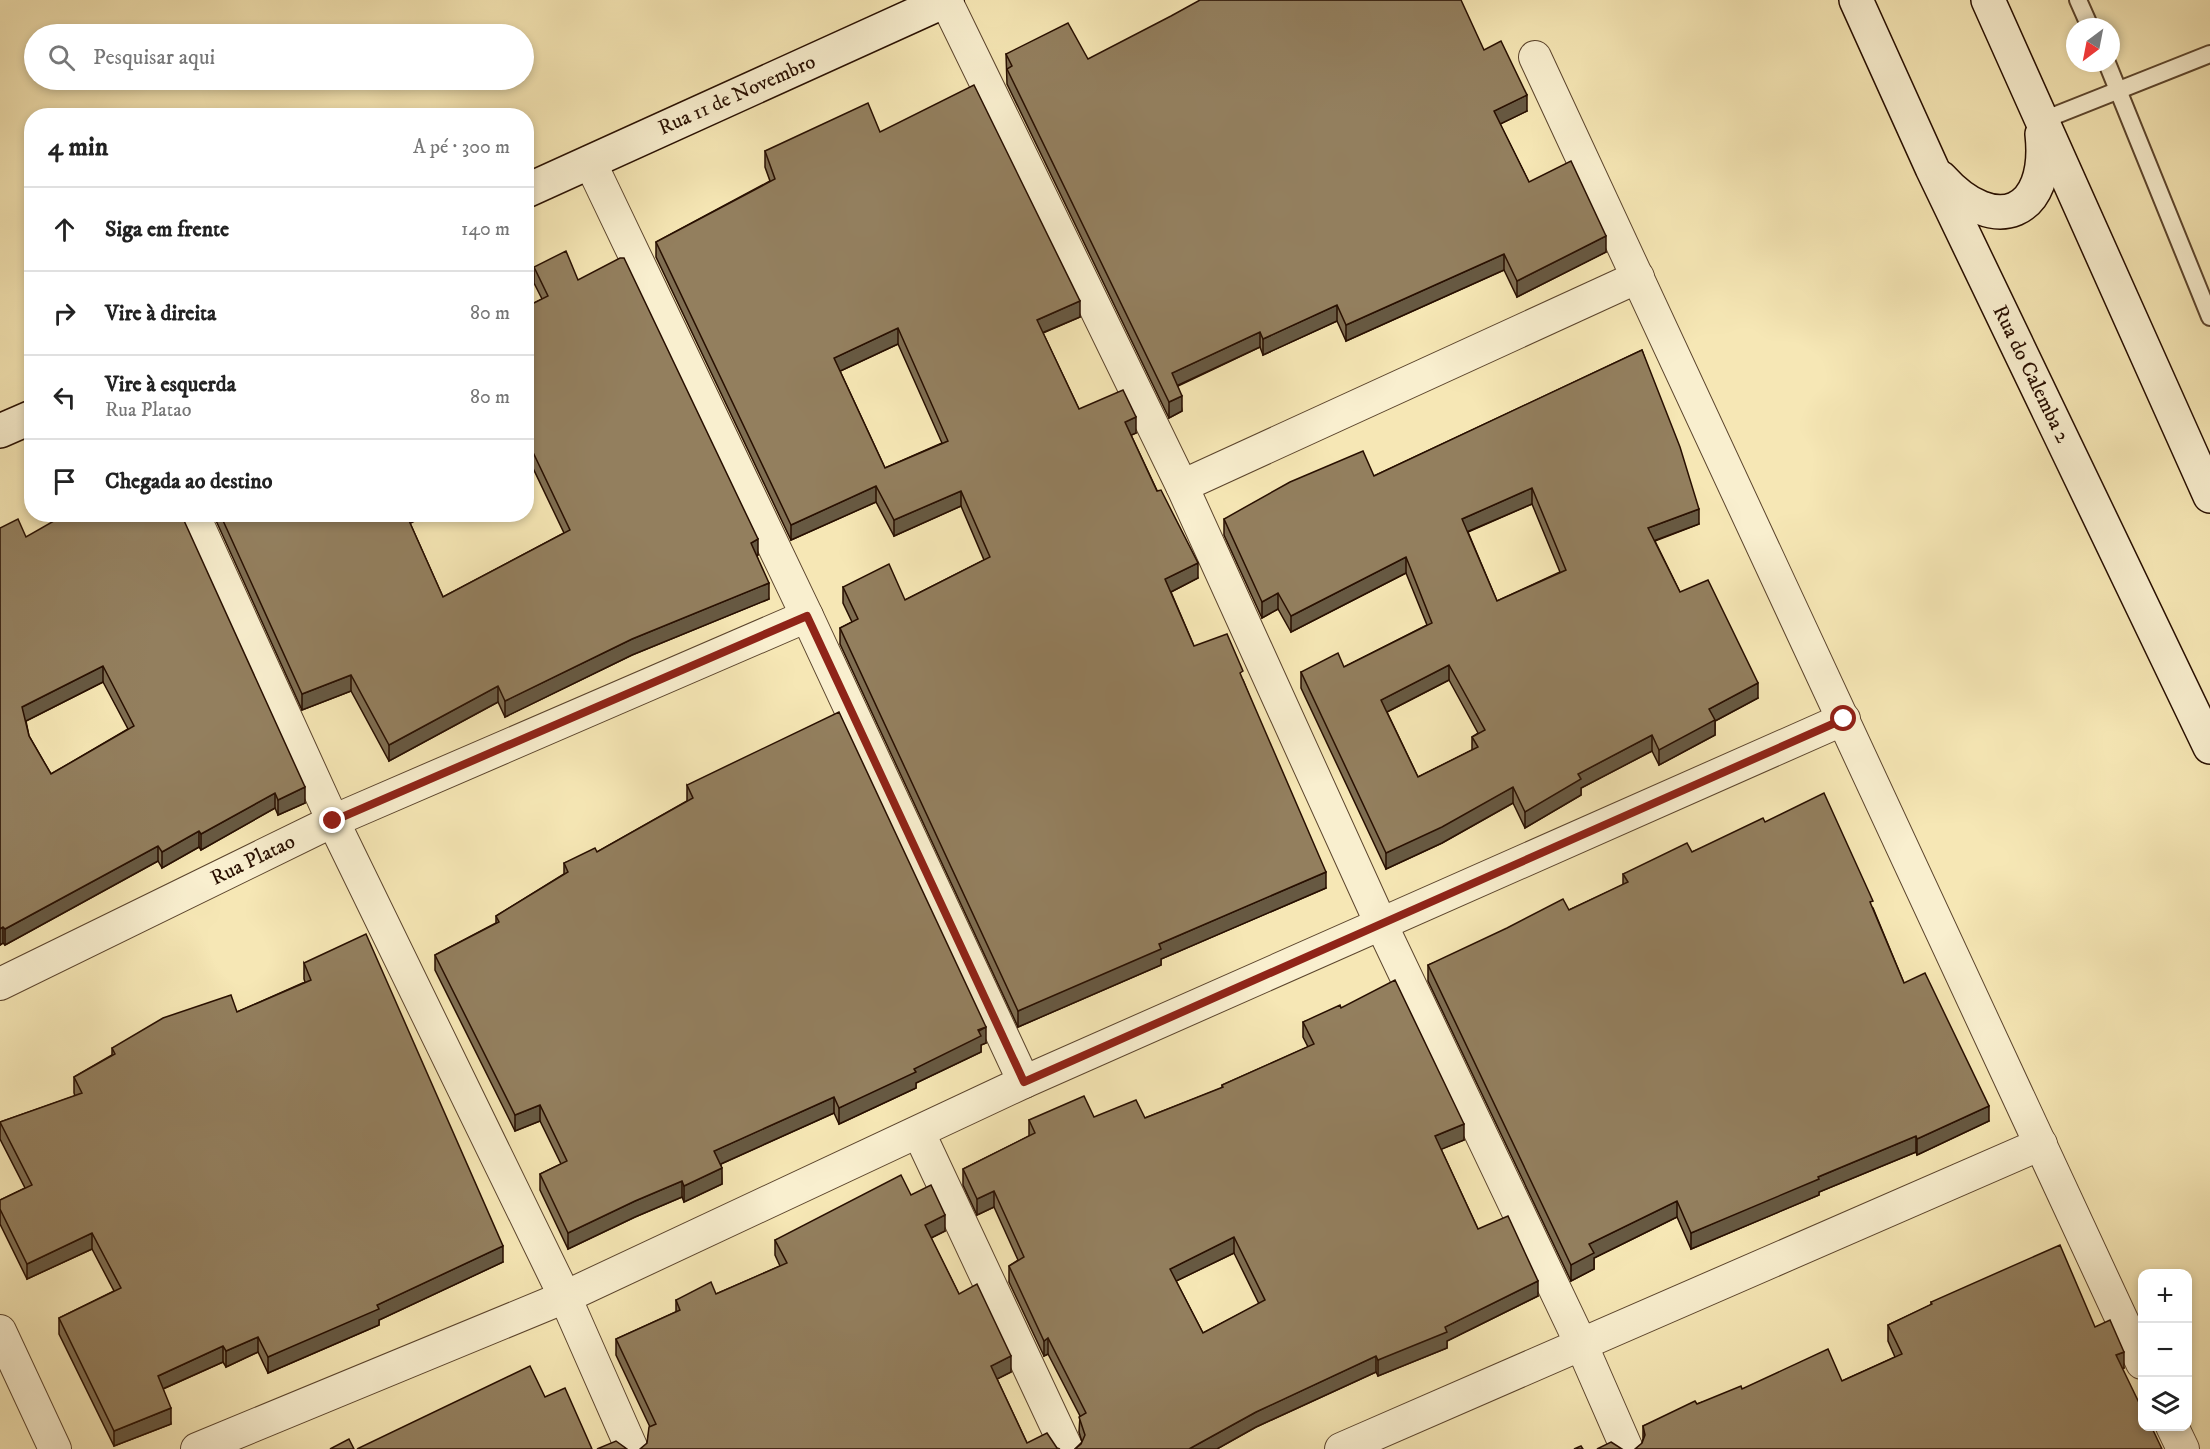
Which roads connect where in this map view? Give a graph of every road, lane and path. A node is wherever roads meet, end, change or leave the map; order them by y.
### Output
1 (946, 0) edge
2 (1856, 0) edge
3 (1988, 0) edge
4 (2078, 0) edge
5 (2086, 18) edge
6 (2210, 54) edge
7 (1535, 57) dead end
8 (2110, 72) edge
9 (2119, 90) junction
10 (2041, 121) junction
11 (590, 162) junction
12 (1932, 168) junction
13 (534, 187) edge
14 (1638, 277) junction
15 (2210, 317) edge
16 (24, 420) edge
17 (0, 431) edge
18 (1182, 486) junction
19 (2210, 496) edge
20 (197, 522) edge
21 (807, 616) junction
22 (1844, 719) junction
23 (2210, 747) edge
24 (333, 821) junction
25 (1381, 924) junction
26 (0, 984) edge
27 (1024, 1082) junction
28 (919, 1133) junction
29 (2041, 1144) junction
30 (565, 1297) junction
31 (0, 1331) edge
32 (1582, 1346) junction
33 (2138, 1354) edge
34 (2174, 1431) edge
35 (55, 1449) edge
36 (197, 1449) edge
37 (632, 1449) edge
38 (1067, 1449) edge
39 (1341, 1449) edge
40 (1627, 1449) edge
41 (2183, 1449) edge

1 - 11 main road, Rua 11 de Novembro
1 - 18 street
2 - 12 main road, Rua do Calemba 2
3 - 10 main road
4 - 5 lane
6 - 9 lane
7 - 14 street
8 - 9 lane
9 - 10 lane
9 - 15 lane
10 - 12 main road
10 - 19 main road
11 - 13 main road, Rua 11 de Novembro
11 - 21 street
12 - 23 main road, Rua do Calemba 2
14 - 18 street
14 - 22 street
16 - 17 main road
18 - 25 street
20 - 24 street
21 - 24 street, Rua Platao
21 - 27 street
22 - 25 street
22 - 29 street
24 - 26 street, Rua Platao
24 - 30 street
25 - 27 street
25 - 32 street
27 - 28 street
28 - 30 street
28 - 38 street
29 - 32 street
29 - 33 street
30 - 36 street
30 - 37 street
31 - 35 street
32 - 39 street
32 - 40 street
34 - 41 street

